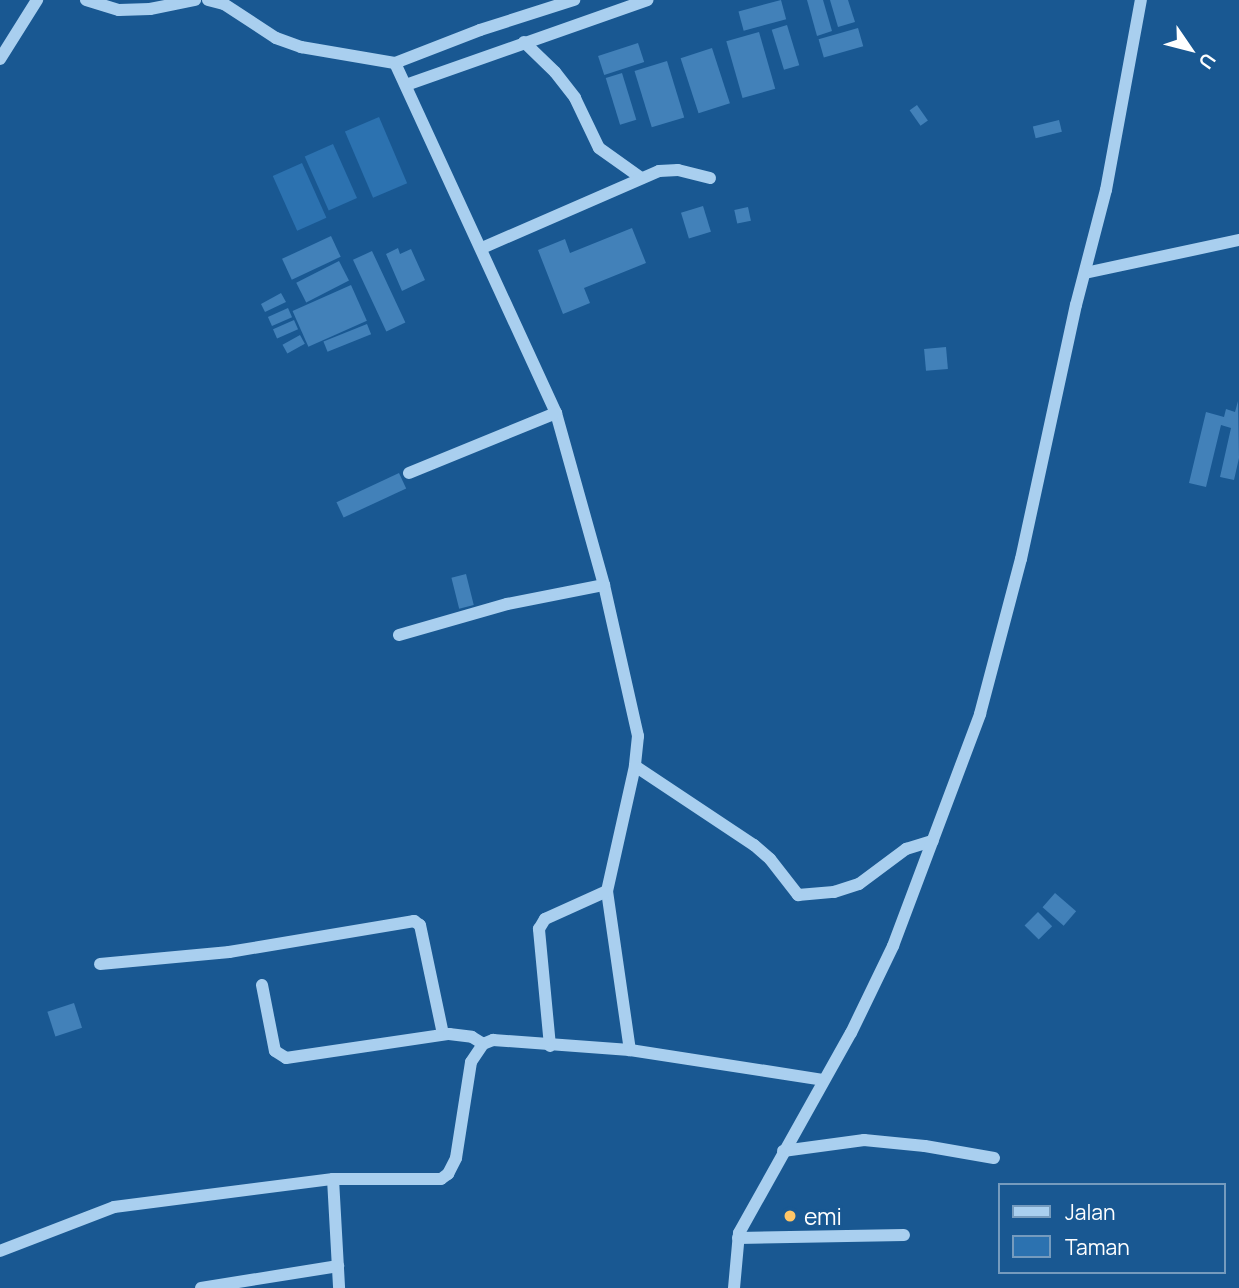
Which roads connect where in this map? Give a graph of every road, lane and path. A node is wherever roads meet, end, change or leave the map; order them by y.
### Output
1 (37, 0) edge
2 (86, 0) edge
3 (195, 0) edge
4 (208, 0) edge
5 (574, 0) edge
6 (647, 0) edge
7 (1141, 0) edge
8 (524, 42) junction
9 (0, 59) edge
10 (395, 63) junction
11 (406, 85) junction
12 (641, 178) junction
13 (710, 178) dead end
14 (1239, 240) edge
15 (482, 248) junction
16 (1085, 273) junction
17 (556, 413) junction
18 (409, 473) dead end
19 (604, 585) junction
20 (399, 635) dead end
21 (635, 766) junction
22 (933, 841) junction
23 (607, 891) junction
24 (100, 964) dead end
25 (262, 985) dead end
26 (443, 1034) junction
27 (483, 1044) junction
28 (550, 1046) junction
29 (630, 1050) junction
30 (823, 1080) junction
31 (783, 1151) junction
32 (994, 1158) dead end
33 (333, 1179) junction
34 (904, 1235) dead end
35 (738, 1238) junction
36 (0, 1251) edge
37 (338, 1266) junction
38 (201, 1288) edge
39 (339, 1288) edge
40 (734, 1288) edge

1 - 9 street
2 - 3 street
4 - 10 street
5 - 10 street
6 - 8 street
7 - 16 street
8 - 11 street
8 - 12 street
10 - 11 street
11 - 15 street
12 - 13 street
12 - 15 street
14 - 16 street
15 - 17 street
16 - 22 street
17 - 18 street
17 - 19 street
19 - 20 street
19 - 21 street
21 - 22 street
21 - 23 street
22 - 30 street
23 - 28 street
23 - 29 street
24 - 26 street
25 - 26 street
26 - 27 street
27 - 28 street
27 - 33 street
28 - 29 street
29 - 30 street
30 - 31 street
31 - 32 street
31 - 35 street
33 - 36 street
33 - 37 street
34 - 35 street
35 - 40 street
37 - 38 street
37 - 39 street

